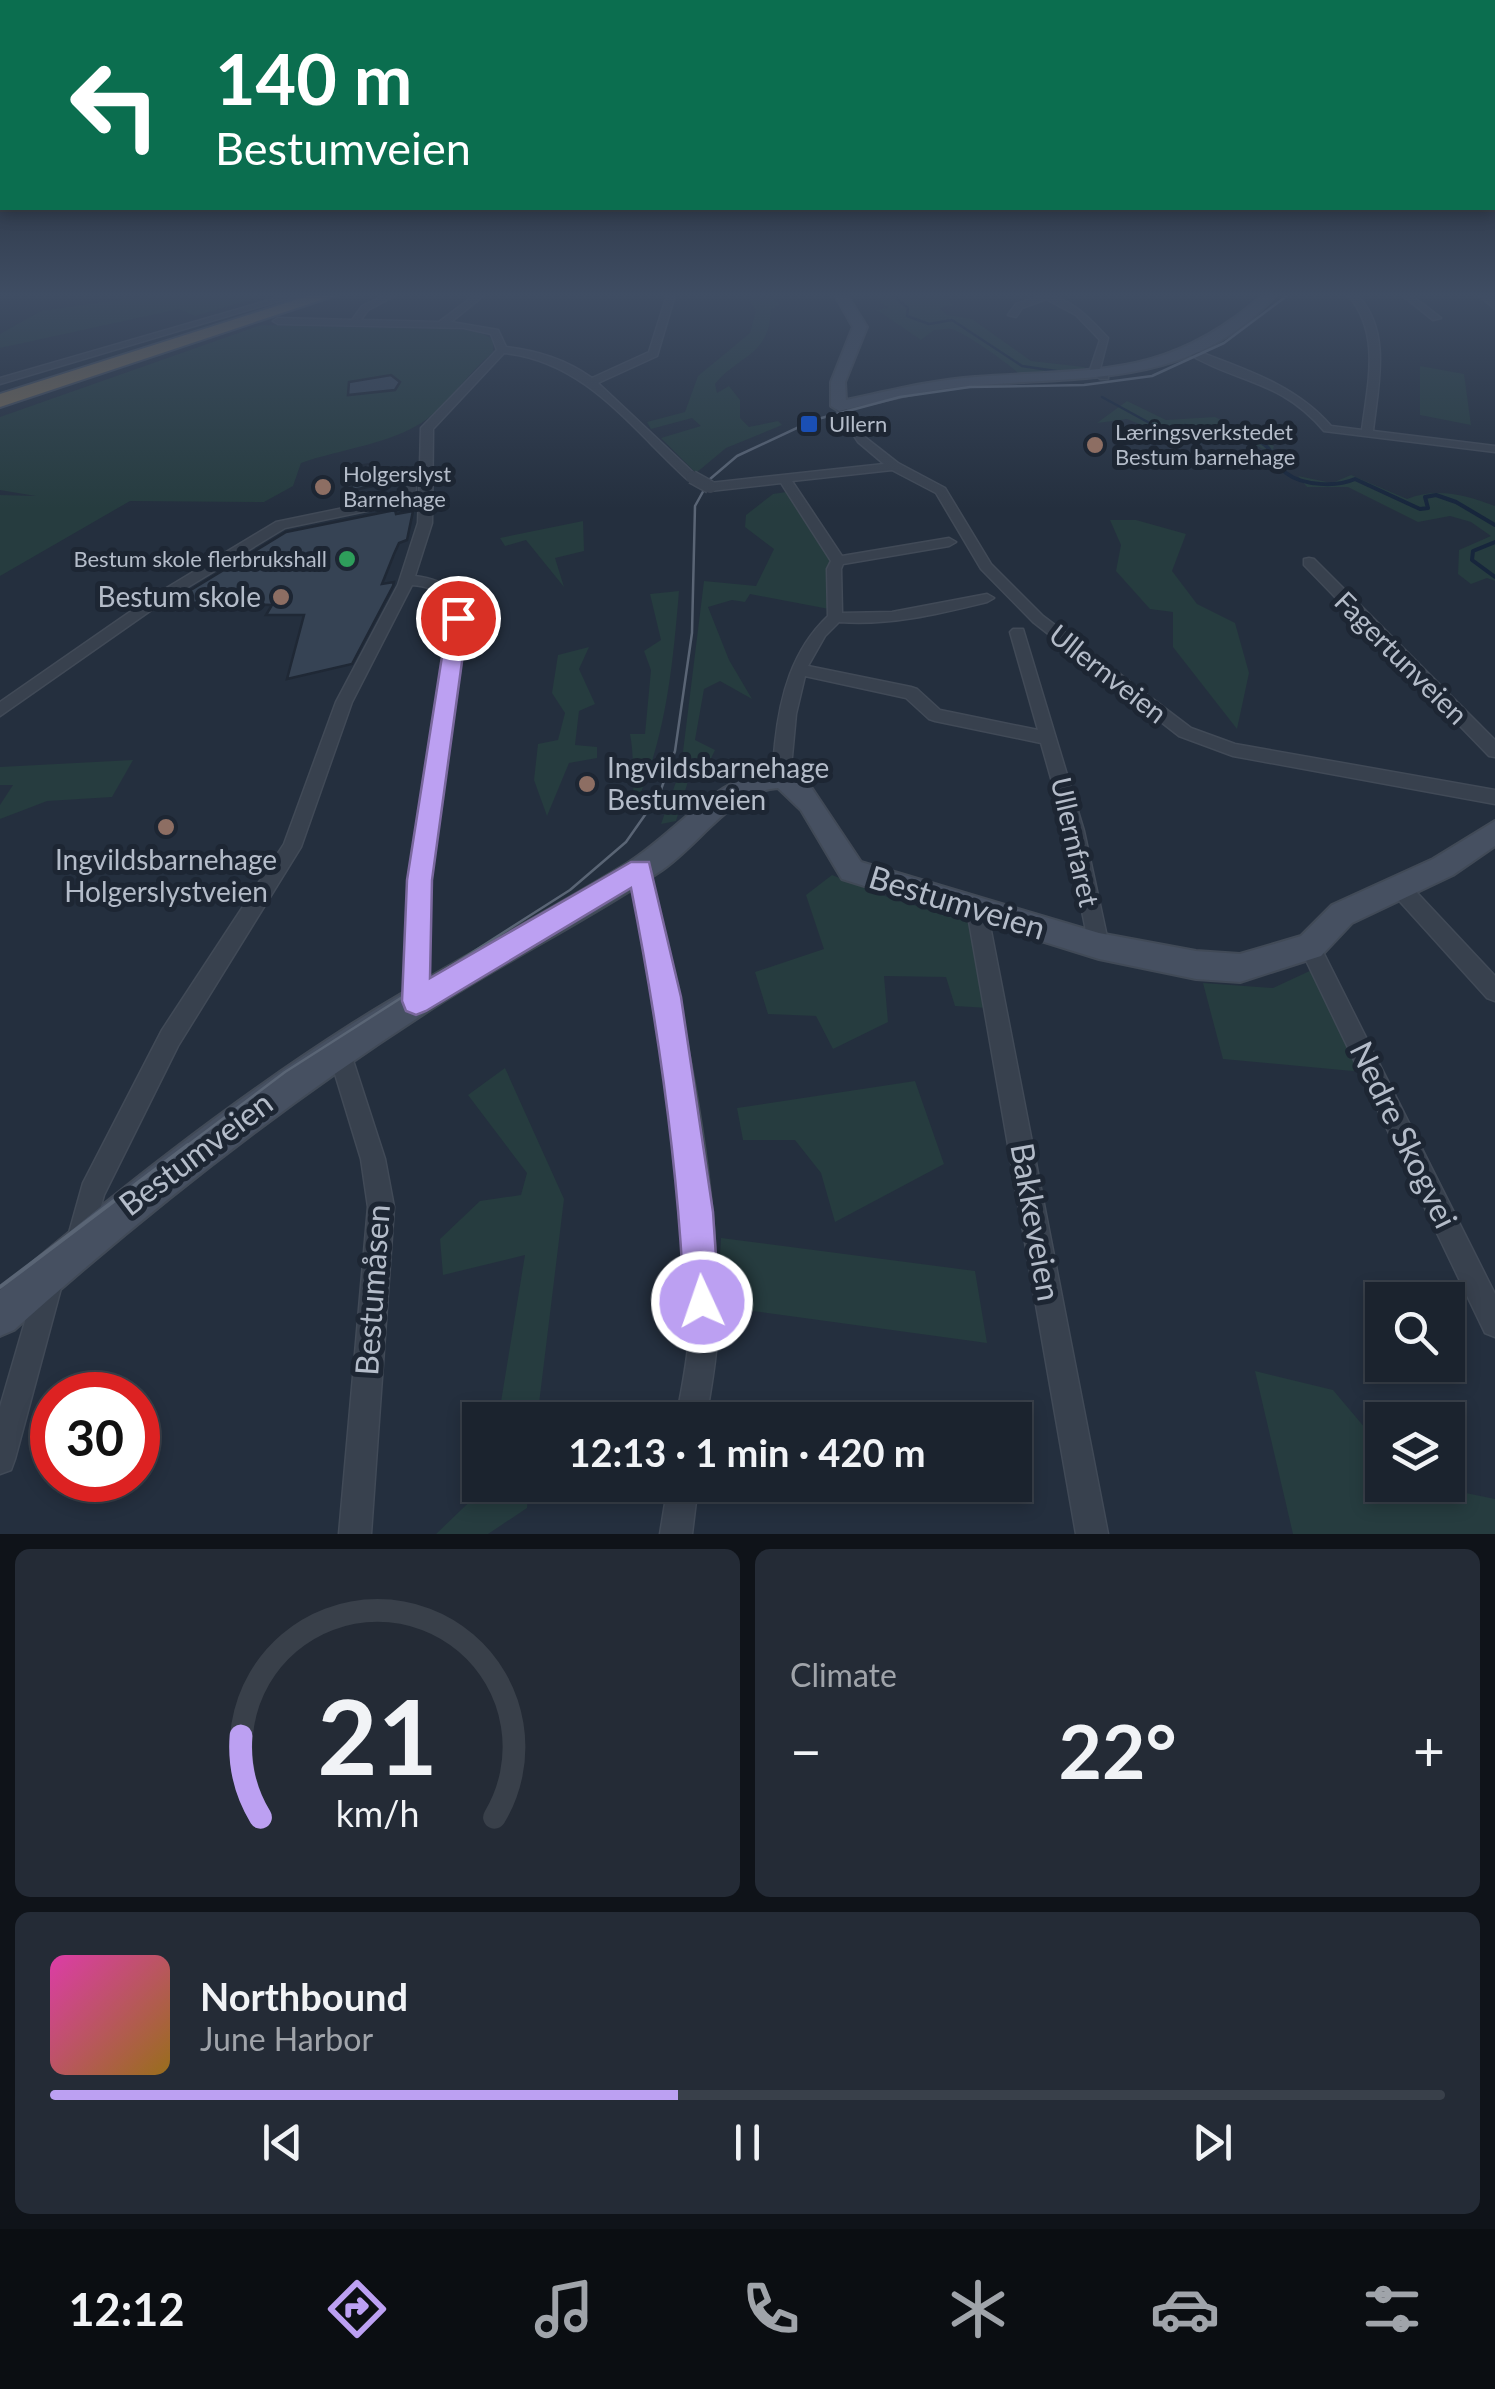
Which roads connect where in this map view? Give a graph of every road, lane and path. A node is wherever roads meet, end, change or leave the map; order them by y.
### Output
1 (62, 367) edge
2 (63, 367) edge
3 (91, 367) edge
4 (97, 367) edge
5 (120, 367) edge
6 (486, 367) edge
7 (559, 367) edge
8 (626, 367) edge
9 (844, 367) edge
10 (1095, 367) edge
11 (1153, 367) edge
12 (1227, 367) edge
13 (1373, 367) edge
14 (1104, 377) junction
15 (0, 383) edge
16 (590, 383) junction
17 (0, 397) edge
18 (839, 406) junction
19 (0, 409) edge
20 (1367, 432) junction
21 (1495, 450) edge
22 (894, 466) junction
23 (427, 468) junction
24 (786, 480) junction
25 (949, 542) dead end
26 (838, 561) junction
27 (1308, 562) dead end
28 (407, 580) junction
29 (987, 598) dead end
30 (835, 618) junction
31 (1018, 632) dead end
32 (800, 670) junction
33 (0, 710) edge
34 (1050, 739) junction
35 (1495, 751) edge
36 (780, 778) junction
37 (1495, 797) edge
38 (1495, 832) edge
39 (640, 870) junction
40 (1400, 888) junction
41 (978, 910) junction
42 (1099, 946) junction
43 (1310, 946) junction
44 (1495, 991) edge
45 (416, 1001) junction
46 (339, 1051) junction
47 (79, 1244) junction
48 (52, 1270) junction
49 (0, 1316) edge
50 (1495, 1323) edge
51 (694, 1402) edge
52 (0, 1459) edge
53 (681, 1502) edge
54 (355, 1534) edge
55 (676, 1534) edge
56 (1092, 1534) edge

1 - 15 street
2 - 15 highway
3 - 17 highway
4 - 17 highway
5 - 19 highway
6 - 23 street
7 - 16 street
8 - 16 street
9 - 18 street
10 - 14 street
11 - 14 street
12 - 20 street
13 - 20 street
14 - 18 street
16 - 24 street, bridge
18 - 22 street, Ullernveien
20 - 21 street
22 - 24 street
22 - 37 street, Ullernveien
23 - 28 street
23 - 33 street
24 - 26 street
25 - 26 street
26 - 30 street
27 - 35 street, Fagertunveien
28 - 45 street
28 - 47 street
29 - 30 street
30 - 32 street
31 - 34 street, Ullernfaret
32 - 34 street, Ullernfaret
32 - 36 street
34 - 42 street, Ullernfaret
36 - 39 street, Bestumveien
36 - 41 street, Bestumveien
38 - 40 street, Bestumveien
39 - 45 street, Bestumveien
39 - 51 street
40 - 43 street, Bestumveien
40 - 44 street
41 - 42 street, Bestumveien
41 - 56 street, Bakkeveien
42 - 43 street, Bestumveien
43 - 50 street, Nedre Skogvei
45 - 46 street, Bestumveien
46 - 47 street, Bestumveien
46 - 54 street, Bestumåsen
47 - 48 street, Bestumveien
48 - 49 street, Bestumveien
48 - 52 street
53 - 55 street

